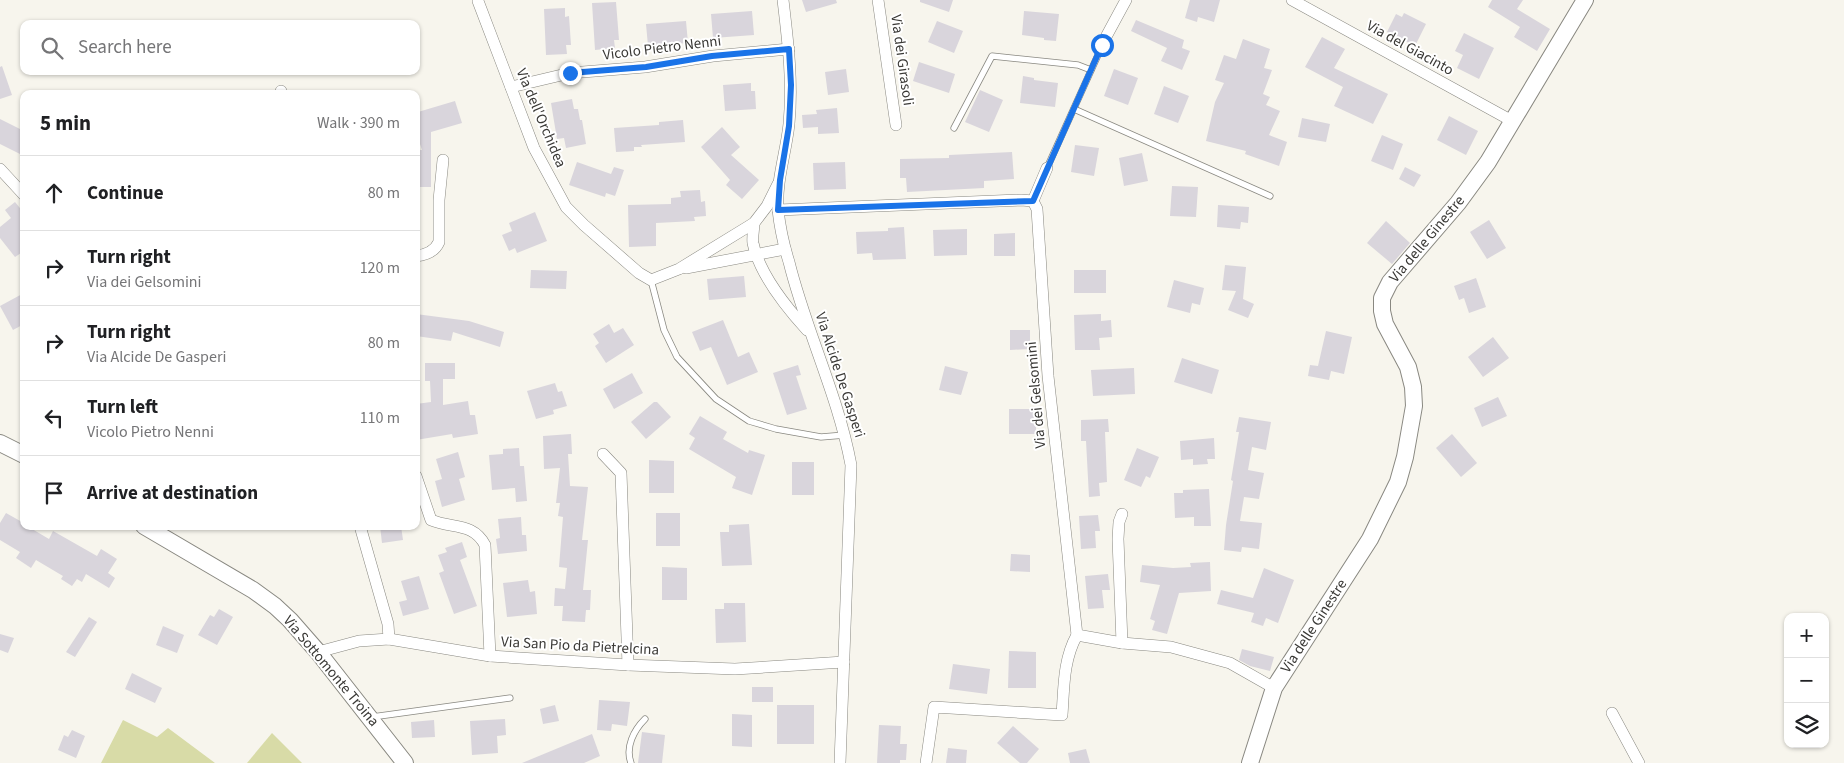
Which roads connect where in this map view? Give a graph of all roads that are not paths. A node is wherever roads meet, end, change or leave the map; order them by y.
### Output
1 (478, 0) edge
2 (783, 0) edge
3 (878, 0) edge
4 (1126, 0) edge
5 (1292, 0) edge
6 (1580, 2) edge
7 (1107, 35) joint
8 (789, 49) junction
9 (1091, 70) junction
10 (511, 87) junction
11 (1074, 109) junction
12 (1514, 122) junction
13 (896, 125) dead end
14 (954, 128) dead end
15 (443, 160) dead end
16 (1048, 168) joint
17 (0, 170) edge
18 (780, 180) junction
19 (20, 191) edge
20 (1270, 196) dead end
21 (1033, 201) junction
22 (778, 210) junction
23 (754, 223) junction
24 (785, 250) junction
25 (420, 255) edge
26 (757, 255) junction
27 (679, 269) junction
28 (651, 280) junction
29 (810, 333) junction
30 (845, 435) junction
31 (0, 443) edge
32 (20, 453) edge
33 (603, 454) dead end
34 (420, 488) edge
35 (1122, 514) dead end
36 (156, 530) edge
37 (361, 530) edge
38 (1077, 636) junction
39 (389, 639) junction
40 (1122, 642) junction
41 (318, 652) junction
42 (490, 656) junction
43 (844, 662) junction
44 (628, 664) junction
45 (1274, 688) junction
46 (510, 698) dead end
47 (1612, 713) dead end
48 (370, 717) junction
49 (645, 719) dead end
50 (405, 763) edge
51 (631, 763) edge
52 (840, 763) edge
53 (926, 763) edge
54 (1250, 763) edge
55 (1639, 763) edge

1 - 10 street, Via dell'Orchidea
2 - 8 street, Via Alcide De Gasperi
3 - 13 street, Via dei Girasoli
4 - 7 street
5 - 12 street, Via del Giacinto
6 - 12 street, Via delle Ginestre
7 - 9 lane
8 - 10 street, Vicolo Pietro Nenni
8 - 18 street, Via Alcide De Gasperi
9 - 11 lane
9 - 14 lane
10 - 28 street, Via dell'Orchidea
11 - 16 lane
11 - 20 lane
12 - 45 street, Via delle Ginestre
15 - 25 street
16 - 21 street
17 - 19 street
18 - 22 street, Via Alcide De Gasperi
18 - 23 street
21 - 22 street
21 - 38 street, Via dei Gelsomini
22 - 24 street, Via Alcide De Gasperi
23 - 26 street
23 - 27 street
24 - 26 street
24 - 29 street, Via Alcide De Gasperi
26 - 27 street
26 - 29 street
27 - 28 street
28 - 30 lane
29 - 30 street, Via Alcide De Gasperi
30 - 43 street, Via Alcide De Gasperi
31 - 32 street
33 - 44 street
34 - 42 street
35 - 40 street
36 - 41 street, Via Sottomonte Troina
37 - 39 street
38 - 40 street
38 - 53 street
39 - 41 street, Via San Pio da Pietrelcina
39 - 42 street, Via San Pio da Pietrelcina
40 - 45 street
41 - 48 street, Via Sottomonte Troina
42 - 44 street, Via San Pio da Pietrelcina
43 - 44 street, Via San Pio da Pietrelcina
43 - 52 street, Via Alcide De Gasperi
45 - 54 street, Via delle Ginestre
46 - 48 lane
47 - 55 street
48 - 50 street, Via Sottomonte Troina
49 - 51 lane

